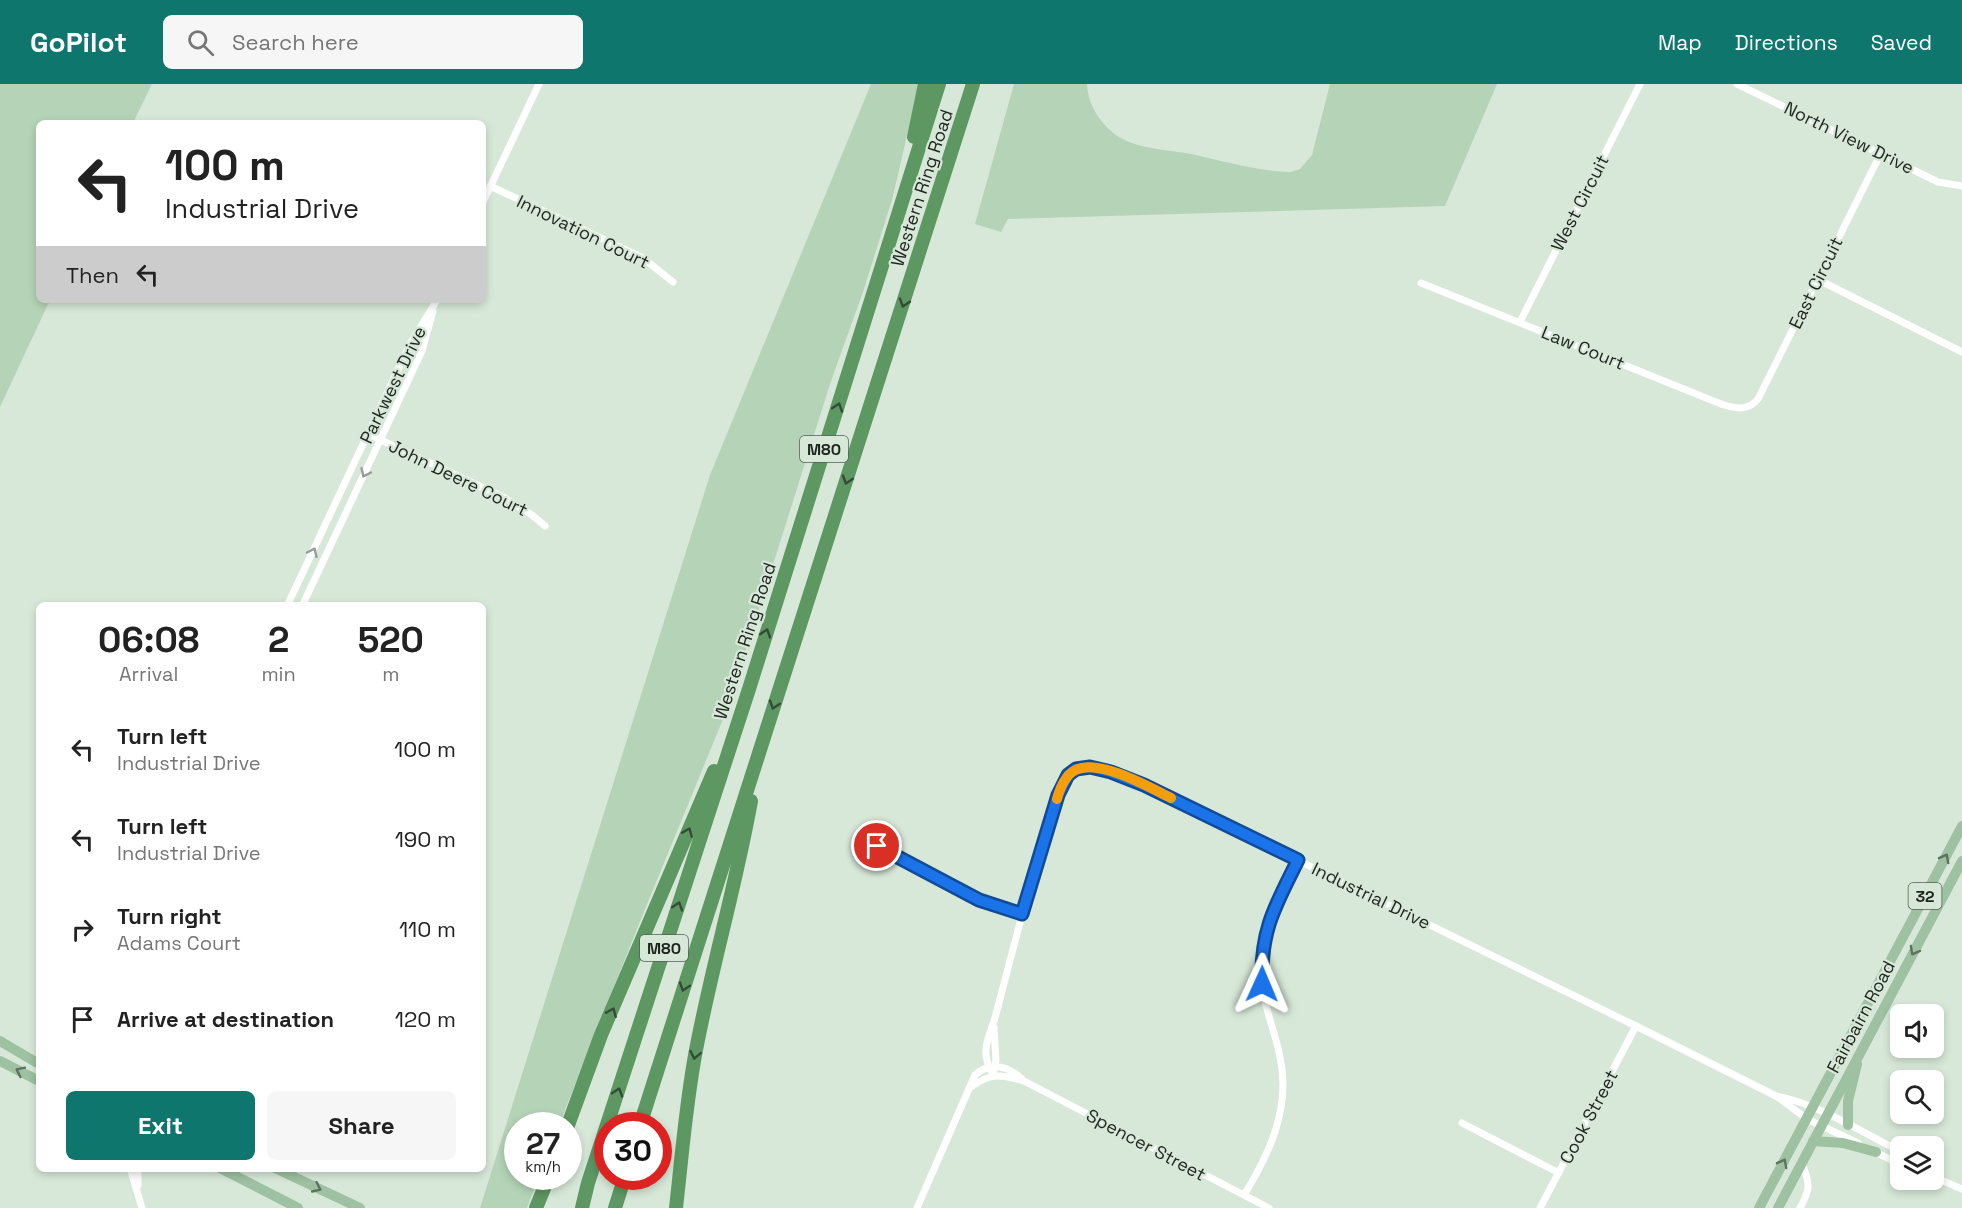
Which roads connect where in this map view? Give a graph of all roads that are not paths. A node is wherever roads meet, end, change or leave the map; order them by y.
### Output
1 (539, 84) edge
2 (925, 84) edge
3 (939, 84) edge
4 (974, 84) edge
5 (980, 84) edge
6 (1640, 84) edge
7 (1737, 84) edge
8 (1881, 153) junction
9 (490, 186) junction
10 (1962, 186) edge
11 (486, 195) edge
12 (899, 210) junction
13 (918, 261) junction
14 (1818, 279) junction
15 (673, 282) dead end
16 (1421, 283) dead end
17 (435, 303) edge
18 (435, 303) edge
19 (1520, 322) junction
20 (1962, 352) edge
21 (1746, 408) joint
22 (368, 434) junction
23 (381, 440) junction
24 (545, 526) dead end
25 (289, 602) edge
26 (304, 602) edge
27 (749, 689) junction
28 (760, 752) junction
29 (1962, 826) edge
30 (857, 835) dead end
31 (1298, 860) junction
32 (1962, 861) edge
33 (1022, 914) junction
34 (1636, 1026) junction
35 (0, 1041) edge
36 (1857, 1058) junction
37 (0, 1061) edge
38 (36, 1062) edge
39 (992, 1067) junction
40 (993, 1076) junction
41 (36, 1079) edge
42 (1024, 1081) junction
43 (971, 1087) junction
44 (1776, 1096) junction
45 (1812, 1107) junction
46 (573, 1112) edge
47 (644, 1112) edge
48 (1826, 1114) junction
49 (1807, 1119) junction
50 (1462, 1123) dead end
51 (1821, 1125) junction
52 (1848, 1125) junction
53 (1813, 1141) junction
54 (1890, 1146) edge
55 (1876, 1152) junction
56 (1890, 1159) edge
57 (1802, 1163) junction
58 (131, 1172) edge
59 (138, 1172) edge
60 (228, 1172) edge
61 (284, 1172) edge
62 (1559, 1173) junction
63 (1946, 1180) edge
64 (1962, 1189) edge
65 (543, 1190) edge
66 (621, 1190) edge
67 (137, 1191) junction
68 (1244, 1195) junction
69 (142, 1208) edge
70 (298, 1208) edge
71 (360, 1208) edge
72 (536, 1208) edge
73 (582, 1208) edge
74 (615, 1208) edge
75 (676, 1208) edge
76 (917, 1208) edge
77 (1269, 1208) edge
78 (1540, 1208) edge
79 (1759, 1208) edge
80 (1778, 1208) edge
81 (1800, 1208) edge

1 - 9 street
2 - 12 highway
3 - 12 highway, Western Ring Road / M80
4 - 13 highway, Western Ring Road / M80
5 - 13 highway
6 - 19 street, West Circuit
7 - 8 street, North View Drive
8 - 10 street, North View Drive
8 - 14 street, East Circuit
9 - 11 street
9 - 15 street, Innovation Court
27 -> 12 highway, Western Ring Road / M80
13 -> 28 highway, Western Ring Road / M80
14 - 20 street
14 - 21 street, East Circuit
16 - 19 street, Law Court
17 - 22 street, Parkwest Drive
18 - 23 street, Parkwest Drive
19 - 21 street, Law Court
22 - 23 street, John Deere Court
25 -> 22 street, Parkwest Drive
23 - 24 street, John Deere Court
23 -> 26 street, Parkwest Drive
46 -> 27 highway
73 -> 27 highway, Western Ring Road / M80
28 -> 47 highway, Western Ring Road / M80
28 -> 75 highway
45 -> 29 main road, Fairbairn Road / 32
30 - 33 street
31 - 33 street, Industrial Drive
31 - 34 street, Industrial Drive
31 - 68 street
32 -> 36 main road, Fairbairn Road / 32
33 - 39 street, Industrial Drive
34 - 44 street, Industrial Drive
34 - 62 street, Cook Street
35 - 38 main road
36 - 48 main road, Fairbairn Road / 32
36 - 52 main road
41 -> 37 main road
39 - 40 street, Industrial Drive
39 - 42 street, Spencer Street
39 - 43 street
40 - 42 street, Spencer Street
40 - 43 street
42 - 68 street, Spencer Street
43 - 76 street
44 - 45 street, Industrial Drive
44 - 49 street, Industrial Drive
45 - 48 street, Industrial Drive
45 - 49 main road, Fairbairn Road / 32
48 - 51 main road, Fairbairn Road / 32
48 - 52 street, Industrial Drive
49 - 51 street, Industrial Drive
79 -> 49 main road, Fairbairn Road / 32
50 - 62 street
51 - 53 main road, Fairbairn Road / 32
51 - 55 street, Industrial Drive
52 - 54 street, Industrial Drive
53 - 55 main road
53 - 57 main road, Fairbairn Road / 32
55 - 56 street, Industrial Drive
57 - 80 main road, Fairbairn Road / 32
57 - 81 street
58 - 67 street
59 - 67 street
60 - 70 main road
61 -> 71 main road
62 - 78 street, Cook Street
63 - 64 street
65 - 72 highway
66 - 74 highway
67 - 69 street
68 - 77 street, Spencer Street

